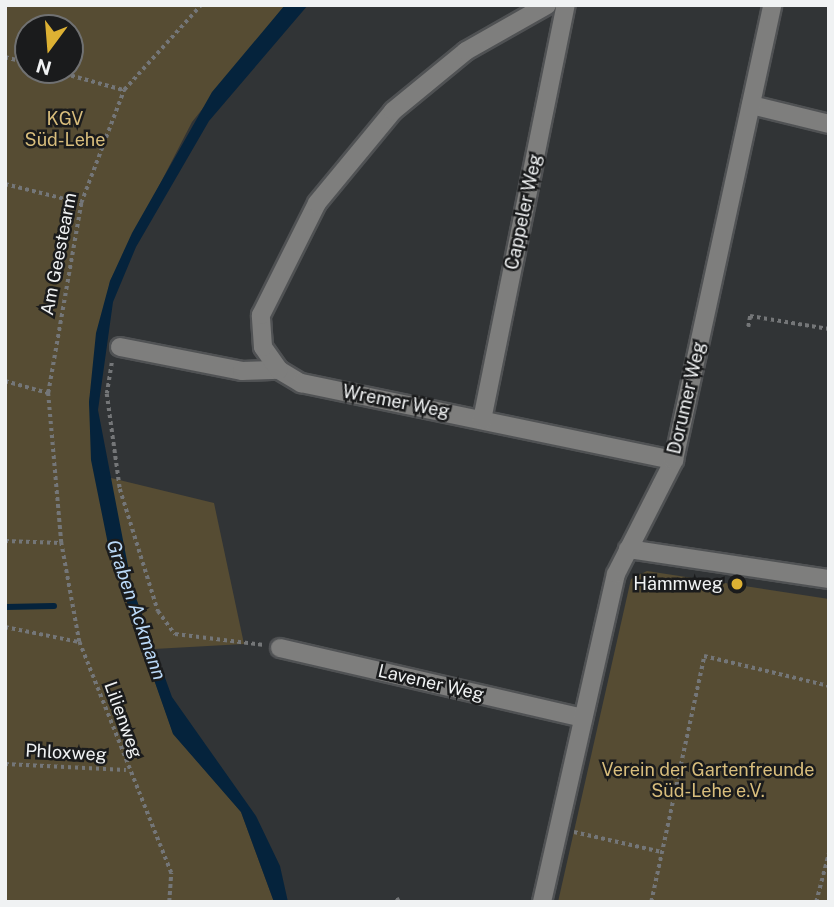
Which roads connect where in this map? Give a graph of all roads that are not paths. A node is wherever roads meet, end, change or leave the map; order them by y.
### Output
1 (547, 5) edge
2 (566, 5) edge
3 (772, 5) edge
4 (751, 105) junction
5 (829, 124) edge
6 (120, 347) road end
7 (279, 370) junction
8 (482, 420) junction
9 (674, 460) junction
10 (628, 549) junction
11 (829, 579) edge
12 (280, 648) road end
13 (583, 718) junction
14 (542, 902) edge

1 - 7 street
2 - 8 street, Cappeler Weg
3 - 4 street, Dorumer Weg
4 - 5 street
4 - 9 street, Dorumer Weg
6 - 7 street, Wremer Weg
7 - 8 street, Wremer Weg
8 - 9 street, Wremer Weg
9 - 10 street, Dorumer Weg
10 - 11 street
10 - 13 street, Dorumer Weg
12 - 13 street, Lavener Weg
13 - 14 street, Dorumer Weg

